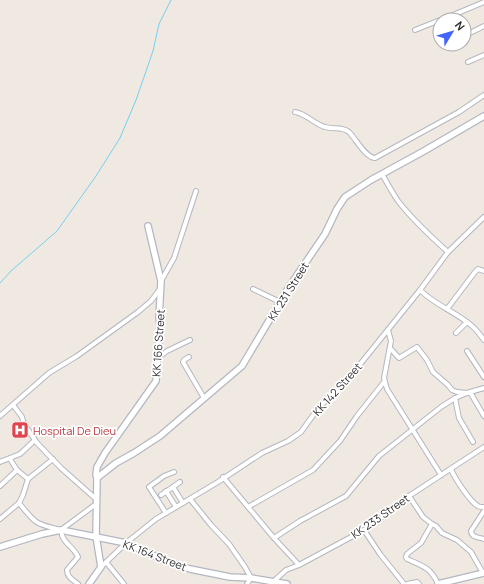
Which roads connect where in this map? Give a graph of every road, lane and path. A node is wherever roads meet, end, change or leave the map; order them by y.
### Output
1 (484, 2) edge
2 (460, 12) edge
3 (432, 23) edge
4 (484, 26) edge
5 (415, 30) dead end
6 (472, 32) edge
7 (484, 54) edge
8 (468, 62) dead end
9 (484, 95) edge
10 (295, 112) dead end
11 (484, 116) edge
12 (382, 174) junction
13 (196, 191) dead end
14 (484, 217) edge
15 (148, 226) dead end
16 (448, 252) junction
17 (484, 271) edge
18 (161, 281) junction
19 (160, 288) junction
20 (253, 289) dead end
21 (420, 290) junction
22 (280, 302) junction
23 (447, 309) junction
24 (467, 322) junction
25 (388, 330) junction
26 (456, 332) dead end
27 (483, 337) edge
28 (190, 340) dead end
29 (390, 348) junction
30 (466, 351) dead end
31 (189, 357) dead end
32 (158, 358) junction
33 (484, 377) edge
34 (384, 382) junction
35 (484, 388) edge
36 (468, 392) junction
37 (204, 398) junction
38 (455, 398) junction
39 (12, 405) junction
40 (0, 416) edge
41 (484, 416) edge
42 (412, 430) junction
43 (35, 440) junction
44 (473, 442) dead end
45 (484, 447) edge
46 (53, 458) junction
47 (10, 459) junction
48 (0, 462) edge
49 (451, 469) junction
50 (17, 470) junction
51 (174, 472) dead end
52 (441, 475) junction
53 (223, 477) junction
54 (97, 478) junction
55 (28, 479) junction
56 (180, 482) dead end
57 (0, 486) edge
58 (173, 487) junction
59 (166, 491) junction
60 (161, 495) dead end
61 (409, 496) junction
62 (190, 499) junction
63 (96, 501) junction
64 (19, 503) junction
65 (183, 503) junction
66 (176, 507) junction
67 (248, 507) junction
68 (484, 507) edge
69 (484, 512) edge
70 (166, 513) junction
71 (0, 519) edge
72 (432, 524) junction
73 (61, 530) junction
74 (364, 530) junction
75 (96, 536) junction
76 (274, 538) junction
77 (484, 539) edge
78 (126, 543) junction
79 (0, 547) edge
80 (106, 562) junction
81 (299, 565) junction
82 (101, 567) junction
83 (483, 573) edge
84 (251, 578) junction
85 (274, 581) junction
86 (78, 584) edge
87 (89, 584) edge
88 (124, 584) edge
89 (247, 584) edge
90 (287, 584) edge
91 (406, 584) edge
92 (419, 584) edge
93 (438, 584) edge

1 - 2 street
3 - 5 street
4 - 6 street
7 - 8 street
9 - 10 street
11 - 12 street, KK 231 Street
12 - 16 street
12 - 22 street, KK 231 Street
13 - 18 street
14 - 16 street, KK 142 Street
15 - 18 street, KK 166 Street
16 - 21 street, KK 142 Street
17 - 23 street
18 - 19 street, KK 166 Street
19 - 32 street, KK 166 Street
19 - 39 street
20 - 22 street
21 - 23 street
21 - 25 street, KK 142 Street
22 - 37 street, KK 231 Street
23 - 24 street
24 - 26 street
24 - 27 street
25 - 29 street
25 - 53 street, KK 142 Street
28 - 32 street
29 - 34 street
29 - 36 street
30 - 33 street
31 - 37 street
32 - 54 street, KK 166 Street
34 - 42 street
34 - 67 street
35 - 36 street
36 - 38 street
36 - 41 street
37 - 54 street, KK 231 Street
38 - 42 street
38 - 44 street
39 - 40 street
39 - 43 street
42 - 52 street
42 - 76 street
43 - 46 street
43 - 47 street
45 - 49 street, KK 233 Street
46 - 55 street
46 - 63 street
47 - 48 street
47 - 50 street
49 - 52 street, KK 233 Street
49 - 68 street
50 - 55 street
50 - 57 street
51 - 70 street
52 - 61 street, KK 233 Street
53 - 62 street, KK 142 Street
53 - 67 street
54 - 63 street, KK 166 Street
55 - 64 street
56 - 58 street
58 - 59 street
58 - 65 street
59 - 60 street
59 - 66 street
61 - 72 street
61 - 74 street, KK 233 Street
62 - 65 street, KK 142 Street
62 - 84 street
63 - 73 street
63 - 75 street, KK 166 Street
64 - 71 street
64 - 73 street
65 - 66 street, KK 142 Street
66 - 70 street, KK 142 Street
67 - 76 street
69 - 77 street
70 - 78 street, KK 142 Street
72 - 83 street
72 - 93 street
73 - 75 street, KK 164 Street
73 - 79 street, KK 164 Street
73 - 86 street
74 - 81 street, KK 233 Street
74 - 91 street
75 - 78 street, KK 164 Street
75 - 82 street, KK 166 Street
76 - 81 street
78 - 80 street, KK 142 Street
78 - 84 street, KK 164 Street
80 - 82 street, KK 142 Street
80 - 88 street
81 - 85 street, KK 233 Street
82 - 87 street
83 - 93 street
84 - 85 street, KK 164 Street
84 - 89 street
85 - 90 street, KK 164 Street
91 - 92 street

